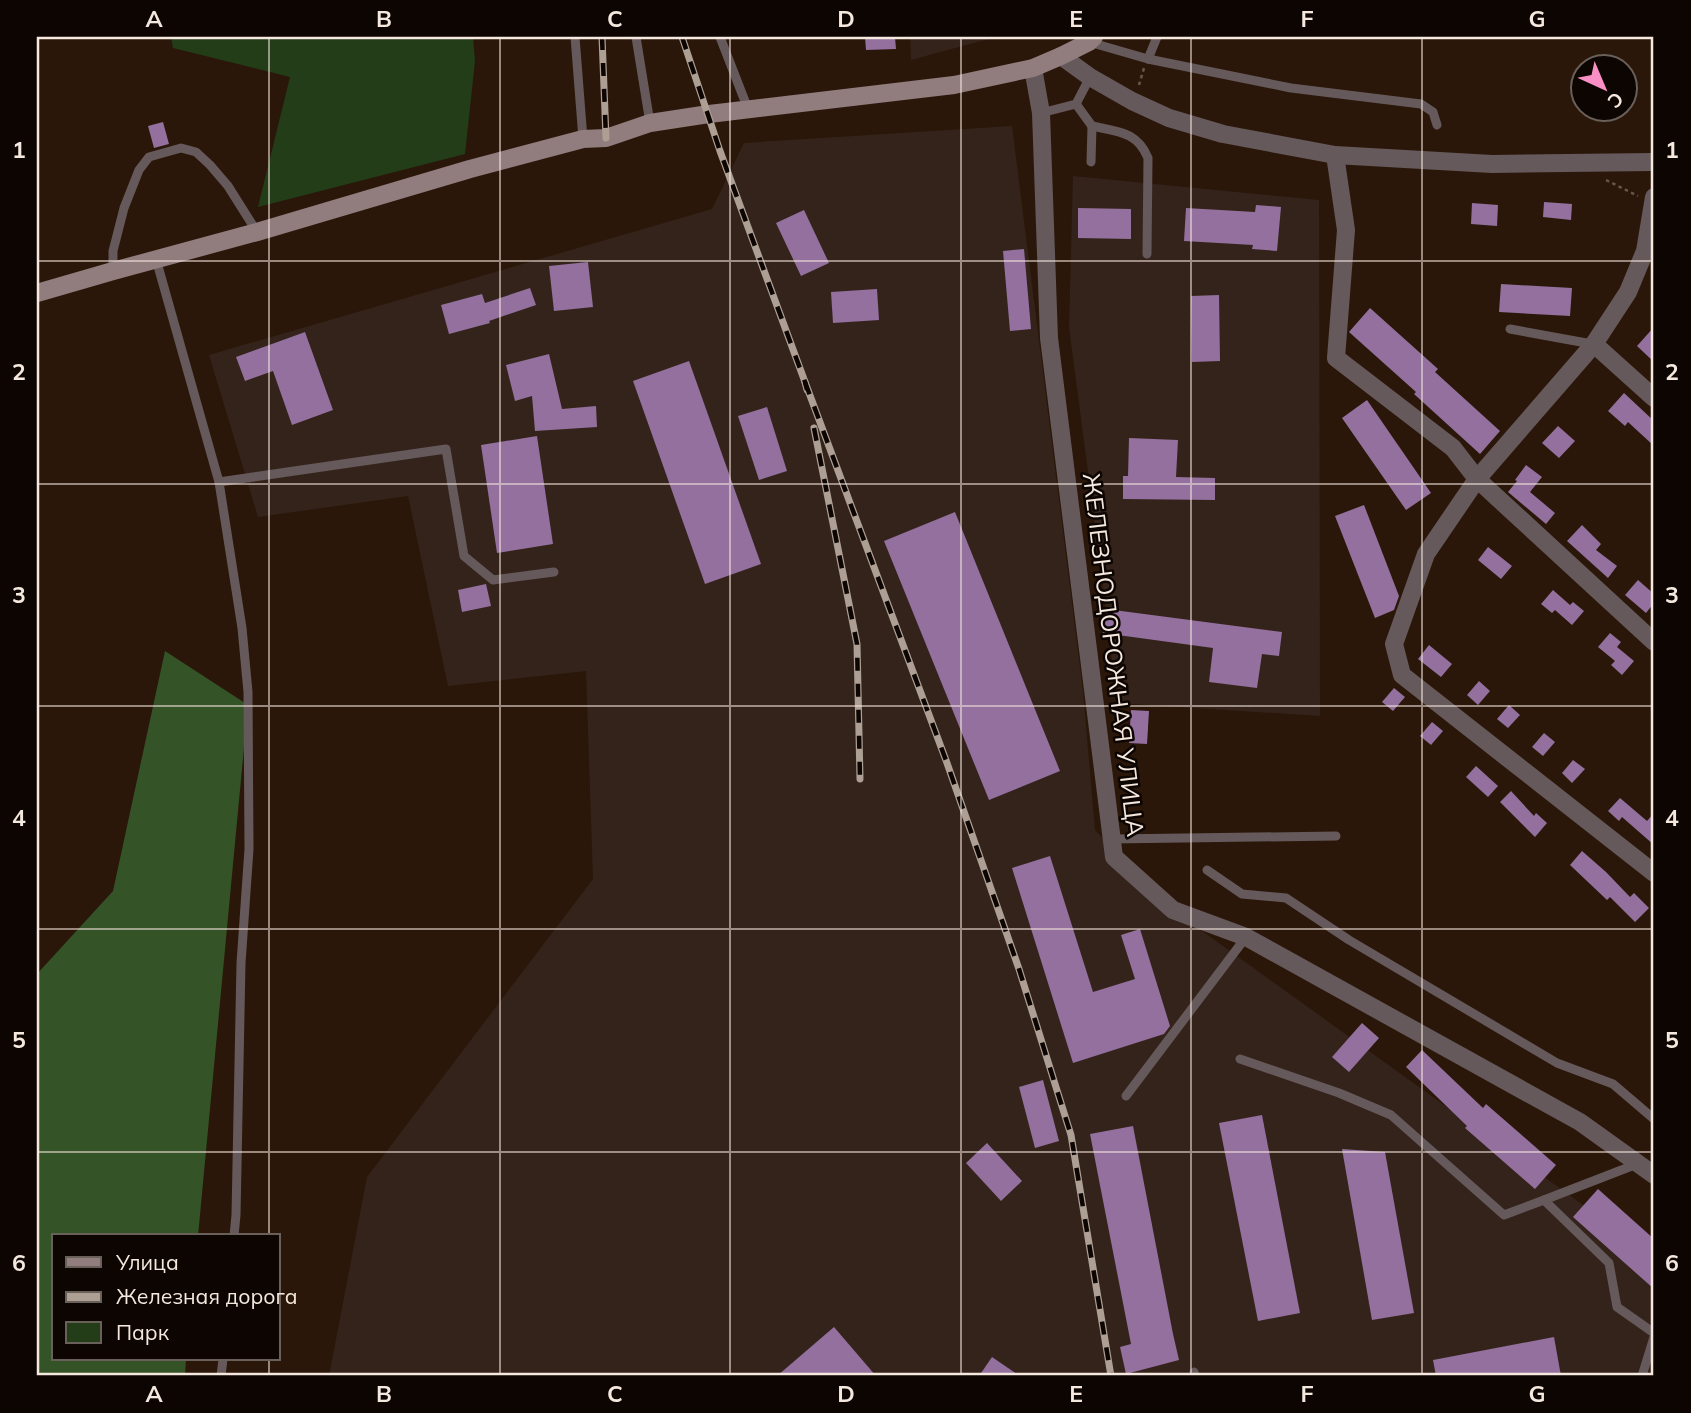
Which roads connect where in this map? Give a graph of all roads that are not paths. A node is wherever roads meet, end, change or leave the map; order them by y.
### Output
1 (575, 37) edge
2 (636, 37) edge
3 (720, 37) edge
4 (1157, 37) edge
5 (1091, 39) edge
6 (1061, 56) junction
7 (1148, 59) junction
8 (1032, 68) junction
9 (1090, 77) junction
10 (1076, 104) junction
11 (748, 109) junction
12 (1041, 113) junction
13 (650, 123) junction
14 (1437, 125) dead end
15 (1091, 126) junction
16 (583, 139) junction
17 (1335, 155) junction
18 (1091, 162) dead end
19 (1654, 162) edge
20 (1654, 197) edge
21 (257, 232) junction
22 (1147, 254) dead end
23 (156, 259) junction
24 (113, 271) junction
25 (37, 293) edge
26 (1510, 329) dead end
27 (1594, 344) junction
28 (1654, 398) edge
29 (1477, 479) junction
30 (219, 481) junction
31 (554, 572) dead end
32 (1654, 642) edge
33 (1336, 836) dead end
34 (1112, 839) junction
35 (1207, 870) dead end
36 (1654, 873) edge
37 (1247, 937) junction
38 (1240, 1059) dead end
39 (1126, 1096) dead end
40 (1654, 1119) edge
41 (1637, 1164) junction
42 (1654, 1175) edge
43 (1544, 1200) junction
44 (234, 1234) edge
45 (1654, 1335) edge
46 (1642, 1376) edge

1 - 16 lane
2 - 13 lane
3 - 11 lane
4 - 7 lane
5 - 6 main road
5 - 7 lane
6 - 8 main road
6 - 9 street
7 - 14 lane
8 - 11 main road
8 - 12 street, ЖЕЛЕЗНОДОРОЖНАЯ УЛИЦА
9 - 10 lane
9 - 17 street
10 - 12 lane
10 - 15 lane
11 - 13 main road
12 - 34 street, ЖЕЛЕЗНОДОРОЖНАЯ УЛИЦА
13 - 16 main road
15 - 18 lane
15 - 22 lane
16 - 21 main road
17 - 19 street
17 - 29 street
20 - 27 street
21 - 23 main road
21 - 24 lane
23 - 24 main road
23 - 30 lane
24 - 25 main road
26 - 27 lane
27 - 28 street
27 - 29 street
29 - 32 street
29 - 36 street
30 - 31 lane
30 - 44 lane
33 - 34 lane
34 - 37 street, ЖЕЛЕЗНОДОРОЖНАЯ УЛИЦА
35 - 40 lane
37 - 39 lane
37 - 41 street, ЖЕЛЕЗНОДОРОЖНАЯ УЛИЦА
38 - 43 lane
41 - 42 street, ЖЕЛЕЗНОДОРОЖНАЯ УЛИЦА
41 - 43 lane
43 - 45 lane
45 - 46 lane

